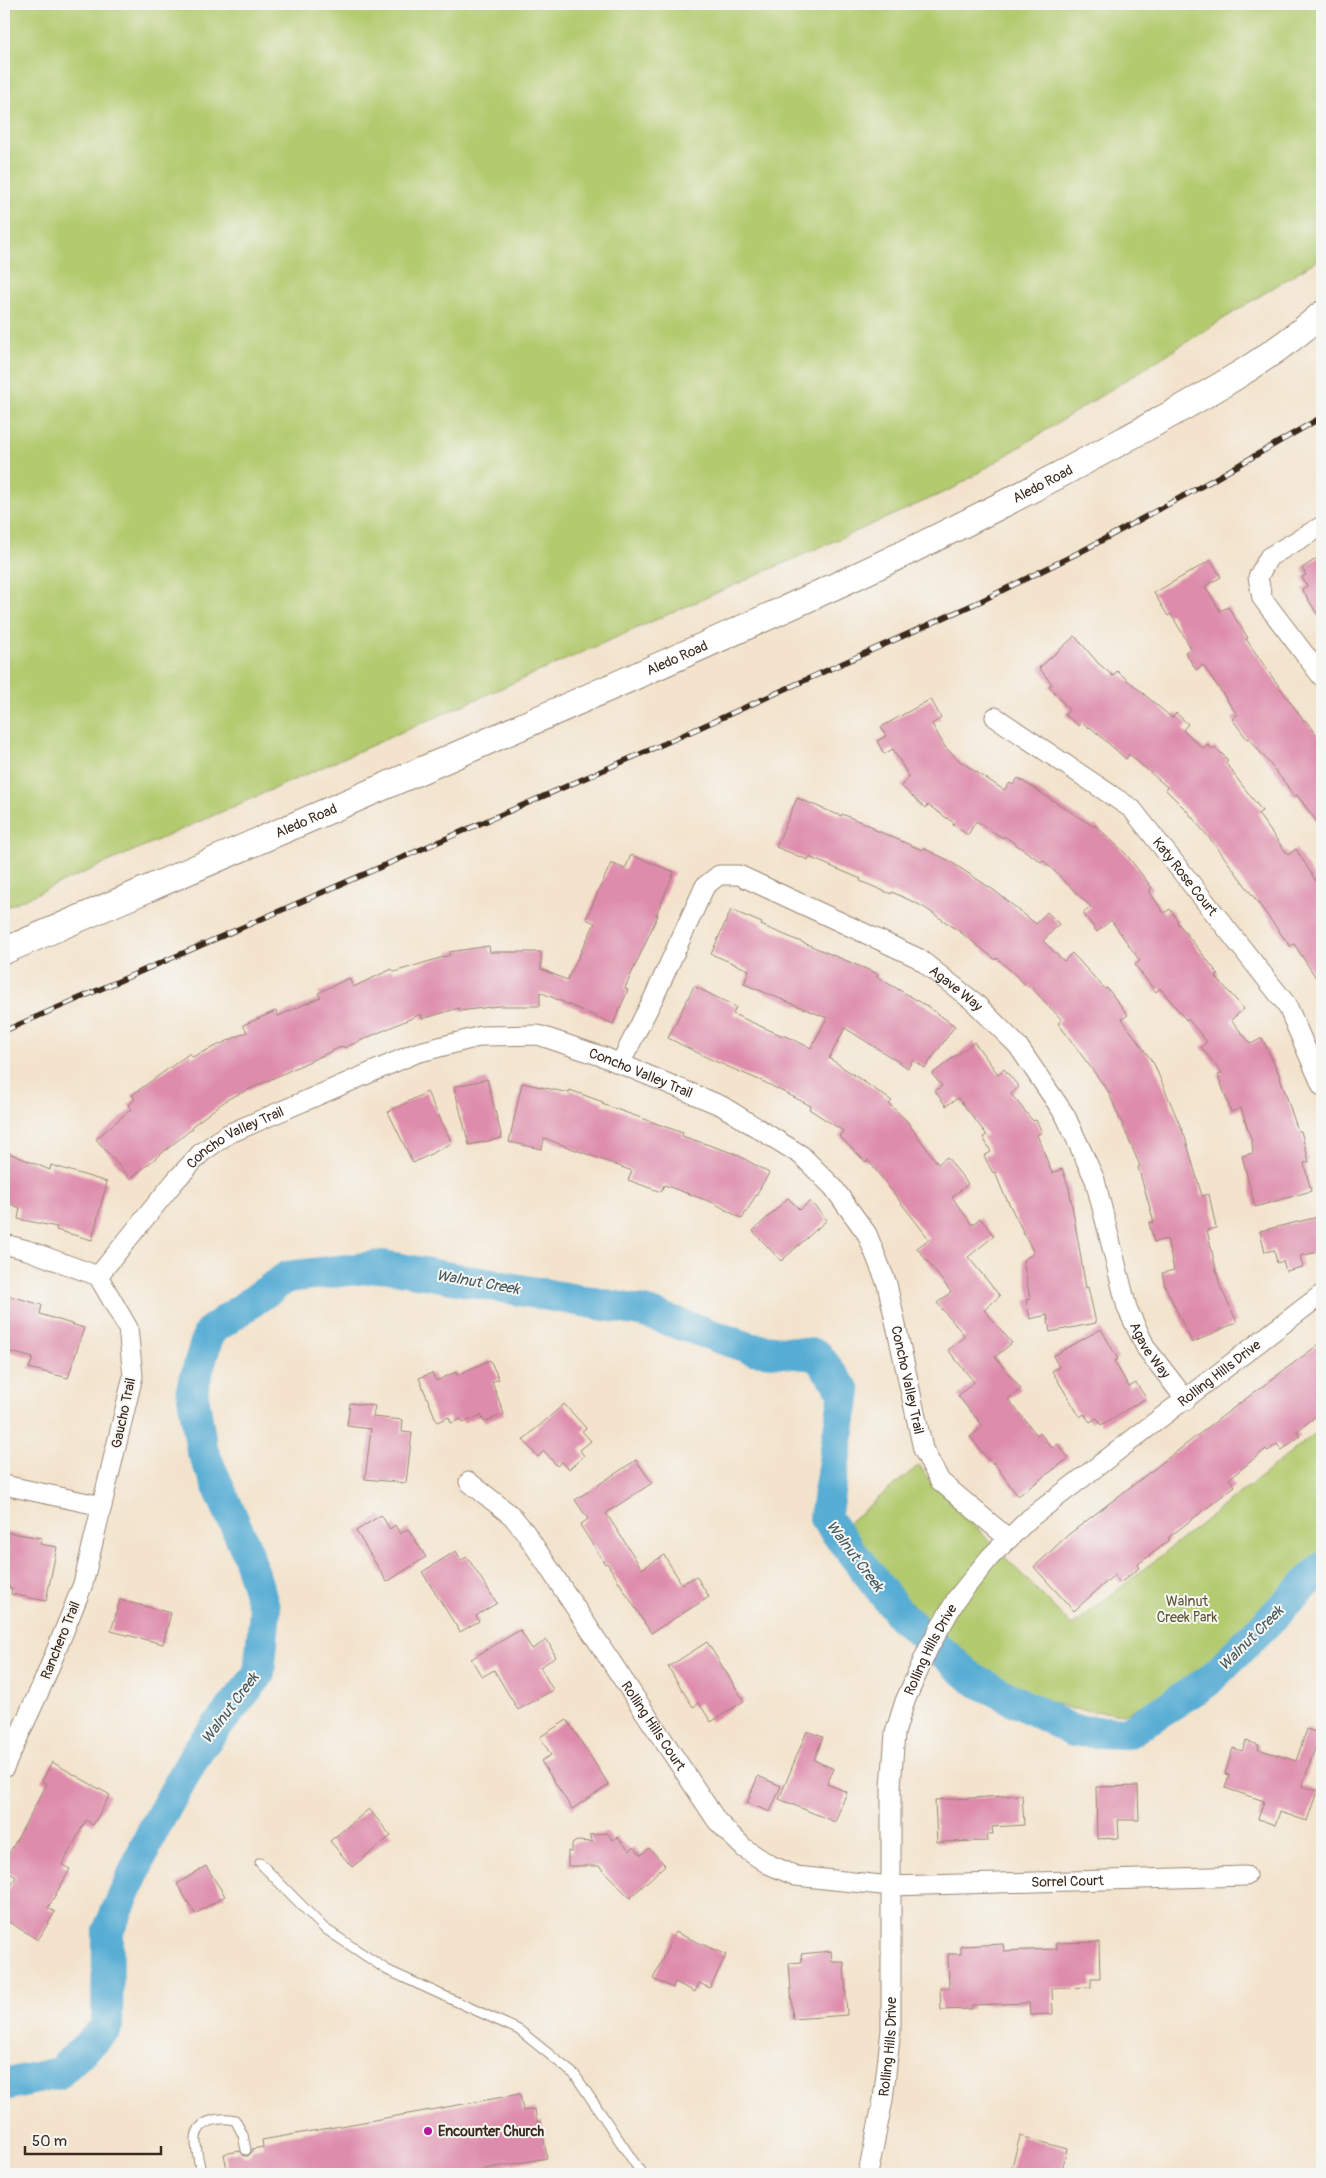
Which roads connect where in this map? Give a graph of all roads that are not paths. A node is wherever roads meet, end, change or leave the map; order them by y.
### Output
1 (1322, 314) edge
2 (1322, 526) edge
3 (1322, 677) edge
4 (995, 717) dead end
5 (4, 951) edge
6 (620, 1064) junction
7 (1322, 1086) edge
8 (4, 1244) edge
9 (98, 1276) junction
10 (1322, 1294) edge
11 (1186, 1400) junction
12 (469, 1482) dead end
13 (4, 1486) edge
14 (102, 1506) junction
15 (1009, 1539) junction
16 (9, 1740) edge
17 (4, 1768) edge
18 (260, 1864) dead end
19 (1246, 1876) dead end
20 (890, 1886) junction
21 (246, 2150) dead end
22 (201, 2174) edge
23 (642, 2174) edge
24 (868, 2174) edge

1 - 5 street, Aledo Road
2 - 3 street
4 - 7 street, Katy Rose Court
6 - 9 street, Concho Valley Trail
6 - 11 street, Agave Way
6 - 15 street, Concho Valley Trail
8 - 9 street
9 - 14 street, Gaucho Trail
10 - 11 street, Rolling Hills Drive
11 - 15 street, Rolling Hills Drive
12 - 20 street, Rolling Hills Court
13 - 14 street
14 - 16 street, Ranchero Trail
15 - 20 street, Rolling Hills Drive
16 - 17 street, Ranchero Trail
18 - 23 lane
19 - 20 street, Sorrel Court
20 - 24 street, Rolling Hills Drive
21 - 22 lane

